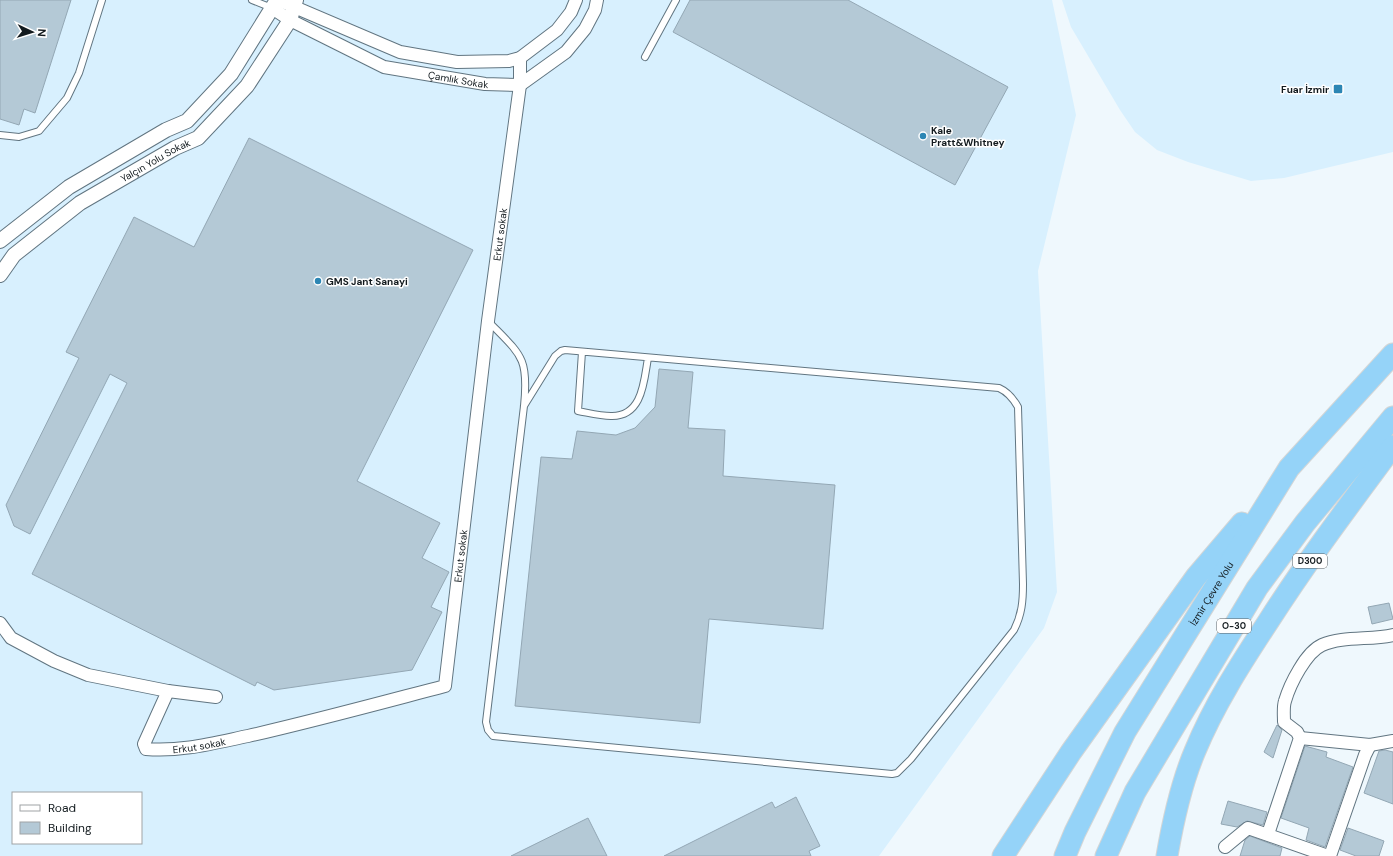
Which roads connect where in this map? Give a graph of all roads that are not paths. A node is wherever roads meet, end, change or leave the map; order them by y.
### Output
1 (102, 0) edge
2 (252, 0) edge
3 (576, 0) edge
4 (597, 0) edge
5 (676, 0) edge
6 (276, 3) edge
7 (293, 9) edge
8 (520, 58) junction
9 (645, 58) dead end
10 (520, 84) junction
11 (0, 135) edge
12 (0, 241) edge
13 (2, 266) edge
14 (488, 321) junction
15 (582, 352) junction
16 (1393, 354) edge
17 (648, 358) junction
18 (524, 406) junction
19 (1393, 417) edge
20 (1393, 446) edge
21 (1290, 468) junction
22 (0, 623) edge
23 (1393, 635) edge
24 (168, 691) junction
25 (216, 697) dead end
26 (1300, 738) junction
27 (1393, 741) edge
28 (1370, 745) junction
29 (1268, 834) junction
30 (1225, 847) dead end
31 (1003, 856) edge
32 (1065, 856) edge
33 (1106, 856) edge
34 (1167, 856) edge
35 (1329, 856) edge

1 - 11 lane
2 - 6 lane
3 - 8 street, Çamlık Sokak
4 - 10 street
5 - 9 lane
6 - 7 street
6 - 12 street, Yalçın Yolu Sokak
7 - 8 street, Çamlık Sokak
7 - 10 street, Çamlık Sokak
7 - 13 street, Yalçın Yolu Sokak
8 - 10 street, Erkut sokak
10 - 14 street, Erkut sokak
14 - 18 lane
14 - 24 street, Erkut sokak
15 - 17 lane
15 - 17 lane
15 - 18 lane
16 - 21 highway, İzmir Çevre Yolu
17 - 18 lane
19 - 33 highway, O-30
20 - 34 highway, D300
21 - 31 highway
21 - 32 highway, İzmir Çevre Yolu
22 - 24 street
23 - 26 street
24 - 25 street
26 - 28 street
26 - 29 street
27 - 28 street
28 - 35 street
29 - 30 street
29 - 35 street

